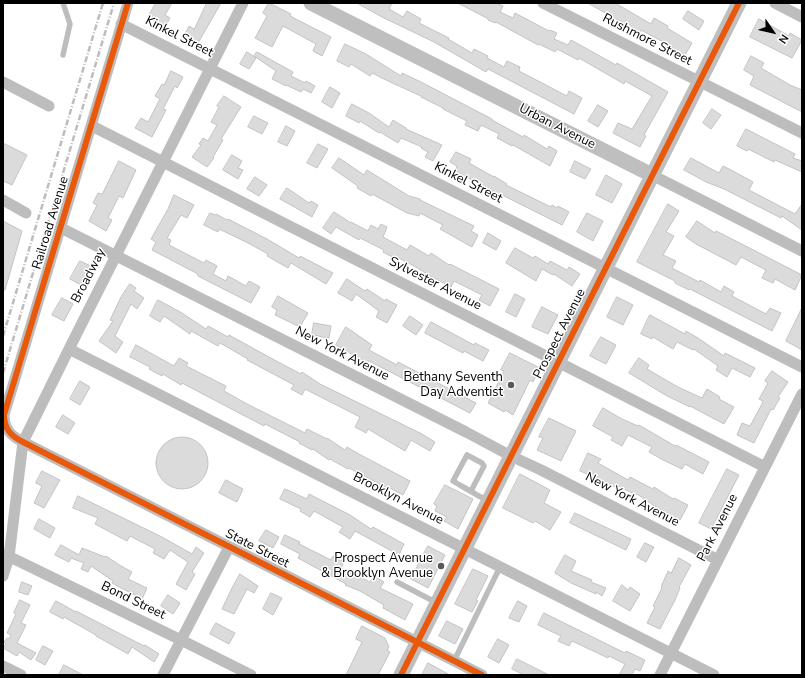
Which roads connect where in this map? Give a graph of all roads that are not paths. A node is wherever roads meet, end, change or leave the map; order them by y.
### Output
1 (63, 3) edge
2 (128, 3) edge
3 (243, 3) edge
4 (311, 3) edge
5 (543, 3) edge
6 (739, 3) edge
7 (775, 3) edge
8 (802, 17) edge
9 (121, 24) junction
10 (63, 55) dead end
11 (210, 69) junction
12 (3, 82) edge
13 (699, 82) junction
14 (49, 106) dead end
15 (92, 126) junction
16 (802, 133) edge
17 (163, 162) junction
18 (652, 175) junction
19 (3, 200) edge
20 (26, 212) dead end
21 (61, 228) junction
22 (802, 251) edge
23 (116, 255) junction
24 (605, 268) junction
25 (68, 349) junction
26 (558, 362) junction
27 (802, 367) edge
28 (802, 394) edge
29 (23, 442) junction
30 (511, 456) junction
31 (765, 467) junction
32 (471, 491) junction
33 (488, 501) junction
34 (228, 547) junction
35 (464, 549) junction
36 (6, 555) edge
37 (718, 560) junction
38 (500, 567) junction
39 (3, 576) edge
40 (396, 582) dead end
41 (438, 603) junction
42 (181, 640) junction
43 (418, 642) junction
44 (671, 653) junction
45 (454, 661) junction
46 (3, 666) edge
47 (21, 675) edge
48 (163, 675) edge
49 (251, 675) edge
50 (401, 675) edge
51 (482, 675) edge
52 (660, 675) edge
53 (714, 675) edge

1 - 10 lane
2 - 9 street, Railroad Avenue
3 - 11 street, Broadway
4 - 18 main road, Urban Avenue
5 - 13 street, Rushmore Street
6 - 13 main road, Prospect Avenue
7 - 8 street
9 - 11 street, Kinkel Street
9 - 15 street, Railroad Avenue
11 - 17 street, Broadway
11 - 24 street, Kinkel Street
12 - 14 street
13 - 16 street, Rushmore Street
13 - 18 main road, Prospect Avenue
15 - 17 street, Sylvester Avenue
15 - 21 street, Railroad Avenue
17 - 23 street, Broadway
17 - 26 street, Sylvester Avenue
18 - 22 street, Urban Avenue
18 - 24 main road, Prospect Avenue
19 - 20 street
21 - 23 street, New York Avenue
21 - 29 street, Railroad Avenue
23 - 25 street, Broadway
23 - 30 street, New York Avenue
24 - 26 main road, Prospect Avenue
24 - 27 street, Kinkel Street
25 - 29 street, Broadway
25 - 35 street, Brooklyn Avenue
26 - 30 main road, Prospect Avenue
26 - 31 street, Sylvester Avenue
28 - 31 street, Park Avenue
29 - 34 street, State Street
29 - 36 street, Broadway
30 - 33 main road, Prospect Avenue
30 - 37 street, New York Avenue
31 - 37 street, Park Avenue
32 - 32 lane
32 - 33 lane
33 - 35 main road, Prospect Avenue
34 - 42 street
34 - 43 street, State Street
35 - 38 street, Brooklyn Avenue
35 - 41 main road, Prospect Avenue
36 - 39 street, Broadway
36 - 42 street, Bond Street
37 - 44 street, Park Avenue
38 - 44 street, Brooklyn Avenue
38 - 45 lane
40 - 41 lane
41 - 43 main road, Prospect Avenue
42 - 48 street
42 - 49 street, Bond Street
43 - 45 street, State Street
43 - 50 main road, Prospect Avenue
44 - 52 street, Park Avenue
44 - 53 street, Brooklyn Avenue
45 - 51 street, State Street
46 - 47 street

